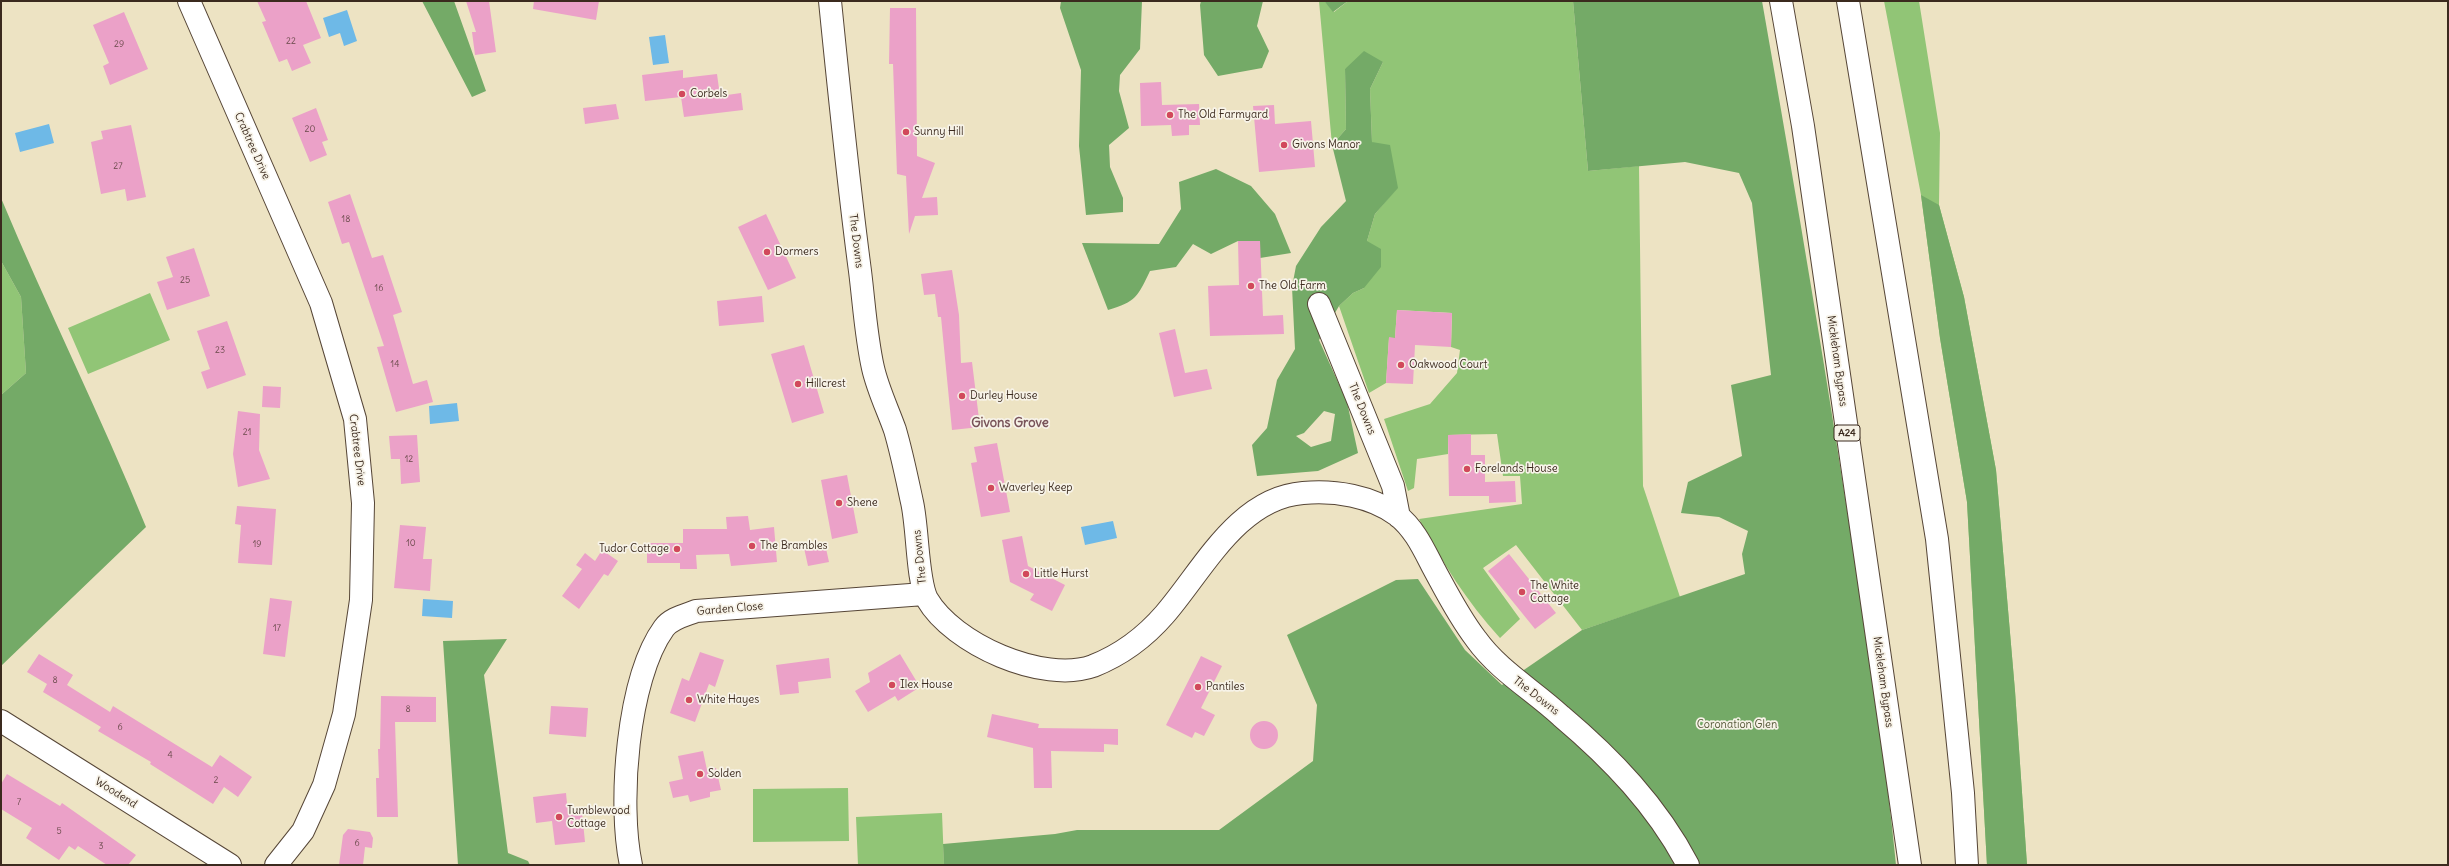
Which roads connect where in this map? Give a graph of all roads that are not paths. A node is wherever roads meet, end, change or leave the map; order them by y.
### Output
1 (189, 1) edge
2 (830, 1) edge
3 (1781, 1) edge
4 (1848, 1) edge
5 (1319, 304) dead end
6 (1399, 516) junction
7 (924, 594) junction
8 (1, 721) edge
9 (230, 865) edge
10 (276, 865) edge
11 (631, 865) edge
12 (1688, 865) edge
13 (1910, 865) edge
14 (1967, 865) edge

1 - 10 main road, Crabtree Drive
2 - 7 main road, The Downs
3 - 13 main road, Mickleham Bypass / A24
4 - 14 main road
5 - 6 main road, The Downs
6 - 7 main road, The Downs
6 - 12 main road, The Downs
7 - 11 main road, Garden Close
8 - 9 main road, Woodend

